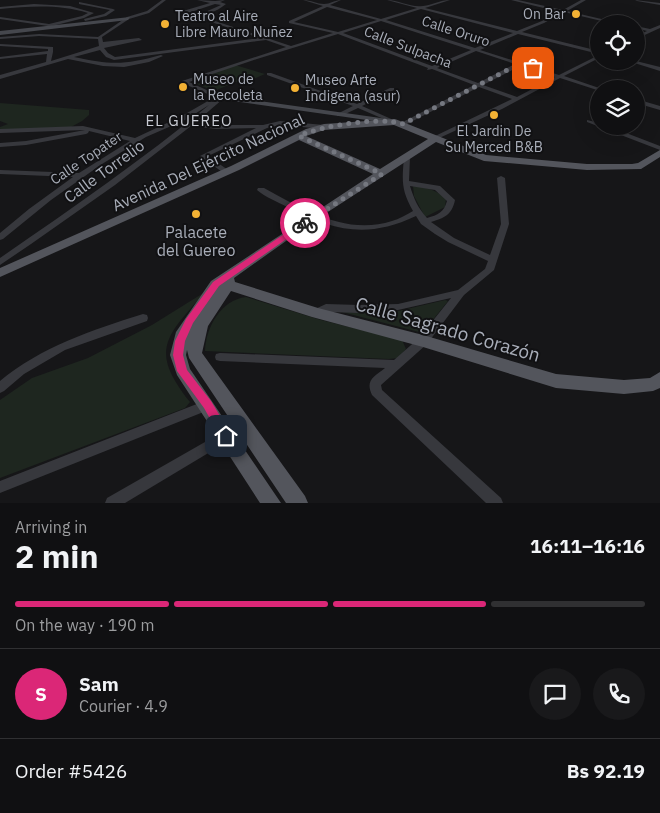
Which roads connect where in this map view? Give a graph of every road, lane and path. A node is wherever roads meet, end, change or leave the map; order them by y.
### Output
1 (71, 0) edge
2 (164, 0) edge
3 (199, 0) edge
4 (223, 0) edge
5 (306, 0) edge
6 (339, 0) edge
7 (389, 0) edge
8 (448, 0) edge
9 (513, 0) edge
10 (584, 0) edge
11 (637, 0) edge
12 (80, 2) dead end
13 (217, 2) junction
14 (660, 4) edge
15 (58, 6) junction
16 (329, 6) junction
17 (0, 8) edge
18 (421, 8) junction
19 (564, 11) junction
20 (590, 17) edge
21 (0, 18) edge
22 (128, 18) junction
23 (203, 18) dead end
24 (381, 20) junction
25 (660, 26) edge
26 (50, 27) junction
27 (645, 29) edge
28 (652, 30) junction
29 (517, 32) junction
30 (660, 32) edge
31 (0, 33) edge
32 (339, 33) junction
33 (645, 34) edge
34 (0, 38) edge
35 (266, 39) junction
36 (100, 43) junction
37 (0, 45) edge
38 (291, 47) junction
39 (51, 50) junction
40 (476, 50) junction
41 (172, 52) junction
42 (590, 52) edge
43 (66, 57) junction
44 (0, 58) edge
45 (590, 59) edge
46 (48, 62) junction
47 (519, 64) junction
48 (645, 65) edge
49 (432, 68) junction
50 (660, 69) edge
51 (425, 71) dead end
52 (269, 74) dead end
53 (560, 76) junction
54 (0, 78) edge
55 (282, 80) joint
56 (184, 82) joint
57 (478, 85) junction
58 (590, 86) edge
59 (392, 89) dead end
60 (220, 98) junction
61 (517, 99) junction
62 (645, 104) edge
63 (358, 106) junction
64 (660, 108) edge
65 (339, 115) junction
66 (399, 123) junction
67 (191, 124) junction
68 (265, 126) junction
69 (324, 127) junction
70 (96, 130) junction
71 (0, 131) edge
72 (625, 135) edge
73 (299, 136) junction
74 (436, 138) junction
75 (136, 140) junction
76 (26, 143) junction
77 (0, 145) edge
78 (660, 148) edge
79 (0, 149) edge
80 (660, 154) edge
81 (407, 157) junction
82 (0, 172) edge
83 (225, 172) junction
84 (382, 174) junction
85 (82, 175) junction
86 (501, 178) dead end
87 (406, 183) junction
88 (261, 190) dead end
89 (416, 213) junction
90 (313, 217) junction
91 (424, 222) junction
92 (0, 237) edge
93 (493, 260) junction
94 (0, 262) edge
95 (0, 273) edge
96 (228, 280) junction
97 (461, 293) junction
98 (317, 313) junction
99 (143, 318) dead end
100 (423, 341) junction
101 (220, 357) dead end
102 (398, 364) junction
103 (660, 379) edge
104 (0, 388) edge
105 (207, 405) junction
106 (226, 436) junction
107 (0, 487) edge
108 (112, 503) edge
109 (271, 503) edge
110 (298, 503) edge
111 (496, 503) edge

1 - 15 street
2 - 22 street
3 - 13 street
4 - 13 street
5 - 16 street, Calle Oruro
6 - 16 street
7 - 18 street
8 - 18 street
9 - 19 street
10 - 19 street
11 - 14 street
12 - 26 street
13 - 13 street
15 - 17 street
15 - 26 street
16 - 24 street, Calle Oruro
16 - 32 street, Calle Sulpacha
18 - 24 street
18 - 29 street
19 - 20 street
19 - 29 street
21 - 26 street
22 - 26 street
22 - 36 street
23 - 35 street
24 - 32 street
24 - 40 street, Calle Oruro
25 - 28 street
26 - 31 street
27 - 28 street
28 - 30 street
28 - 33 street
29 - 40 street
29 - 42 street
32 - 38 street
32 - 49 street, Calle Sulpacha
34 - 36 street
35 - 38 street
35 - 41 street
36 - 36 street
36 - 41 street
36 - 43 street
37 - 39 street
38 - 56 street
39 - 44 street
39 - 46 street
40 - 47 street, Calle Oruro
40 - 49 street
41 - 43 street
43 - 46 street
45 - 53 street
46 - 54 street
47 - 53 street, Calle Oruro
47 - 57 street
48 - 50 street
49 - 51 street
49 - 57 street, Calle Sulpacha
52 - 55 street
53 - 58 street, Calle Oruro
53 - 61 street
55 - 63 street
56 - 60 street
57 - 61 street, Calle Sulpacha
57 - 66 street
59 - 63 street
60 - 65 street
60 - 67 street, Calle Torrelio
60 - 75 street, Calle Topater
61 - 74 street
62 - 64 street
63 - 65 street
63 - 66 street
65 - 66 street
66 - 69 main road, Avenida Del Ejército Nacional
66 - 74 main road, Avenida Del Ejército Nacional
67 - 68 street
67 - 94 street, Calle Torrelio
68 - 69 street
68 - 83 street
69 - 73 main road, Avenida Del Ejército Nacional
70 - 71 street
70 - 75 street
70 - 76 street
72 - 78 street
73 - 83 main road, Avenida Del Ejército Nacional
73 - 84 main road
74 - 80 main road, Avenida Del Ejército Nacional
74 - 81 main road
75 - 85 street, Calle Topater
76 - 77 street
76 - 79 street
81 - 84 main road
81 - 87 street
82 - 85 street
83 - 95 main road, Avenida Del Ejército Nacional
84 - 90 main road
85 - 92 street, Calle Topater
86 - 93 street
87 - 89 street
87 - 91 street
88 - 90 street
89 - 90 street
89 - 91 street
90 - 96 main road
91 - 93 street
93 - 97 street
96 - 98 main road, Calle Sagrado Corazón
96 - 105 main road
96 - 110 main road
97 - 98 street
97 - 100 street
98 - 100 main road, Calle Sagrado Corazón
99 - 104 street
100 - 102 street
100 - 103 main road, Calle Sagrado Corazón
101 - 102 street
102 - 111 street
105 - 106 main road
105 - 107 street
106 - 108 street
106 - 109 main road

